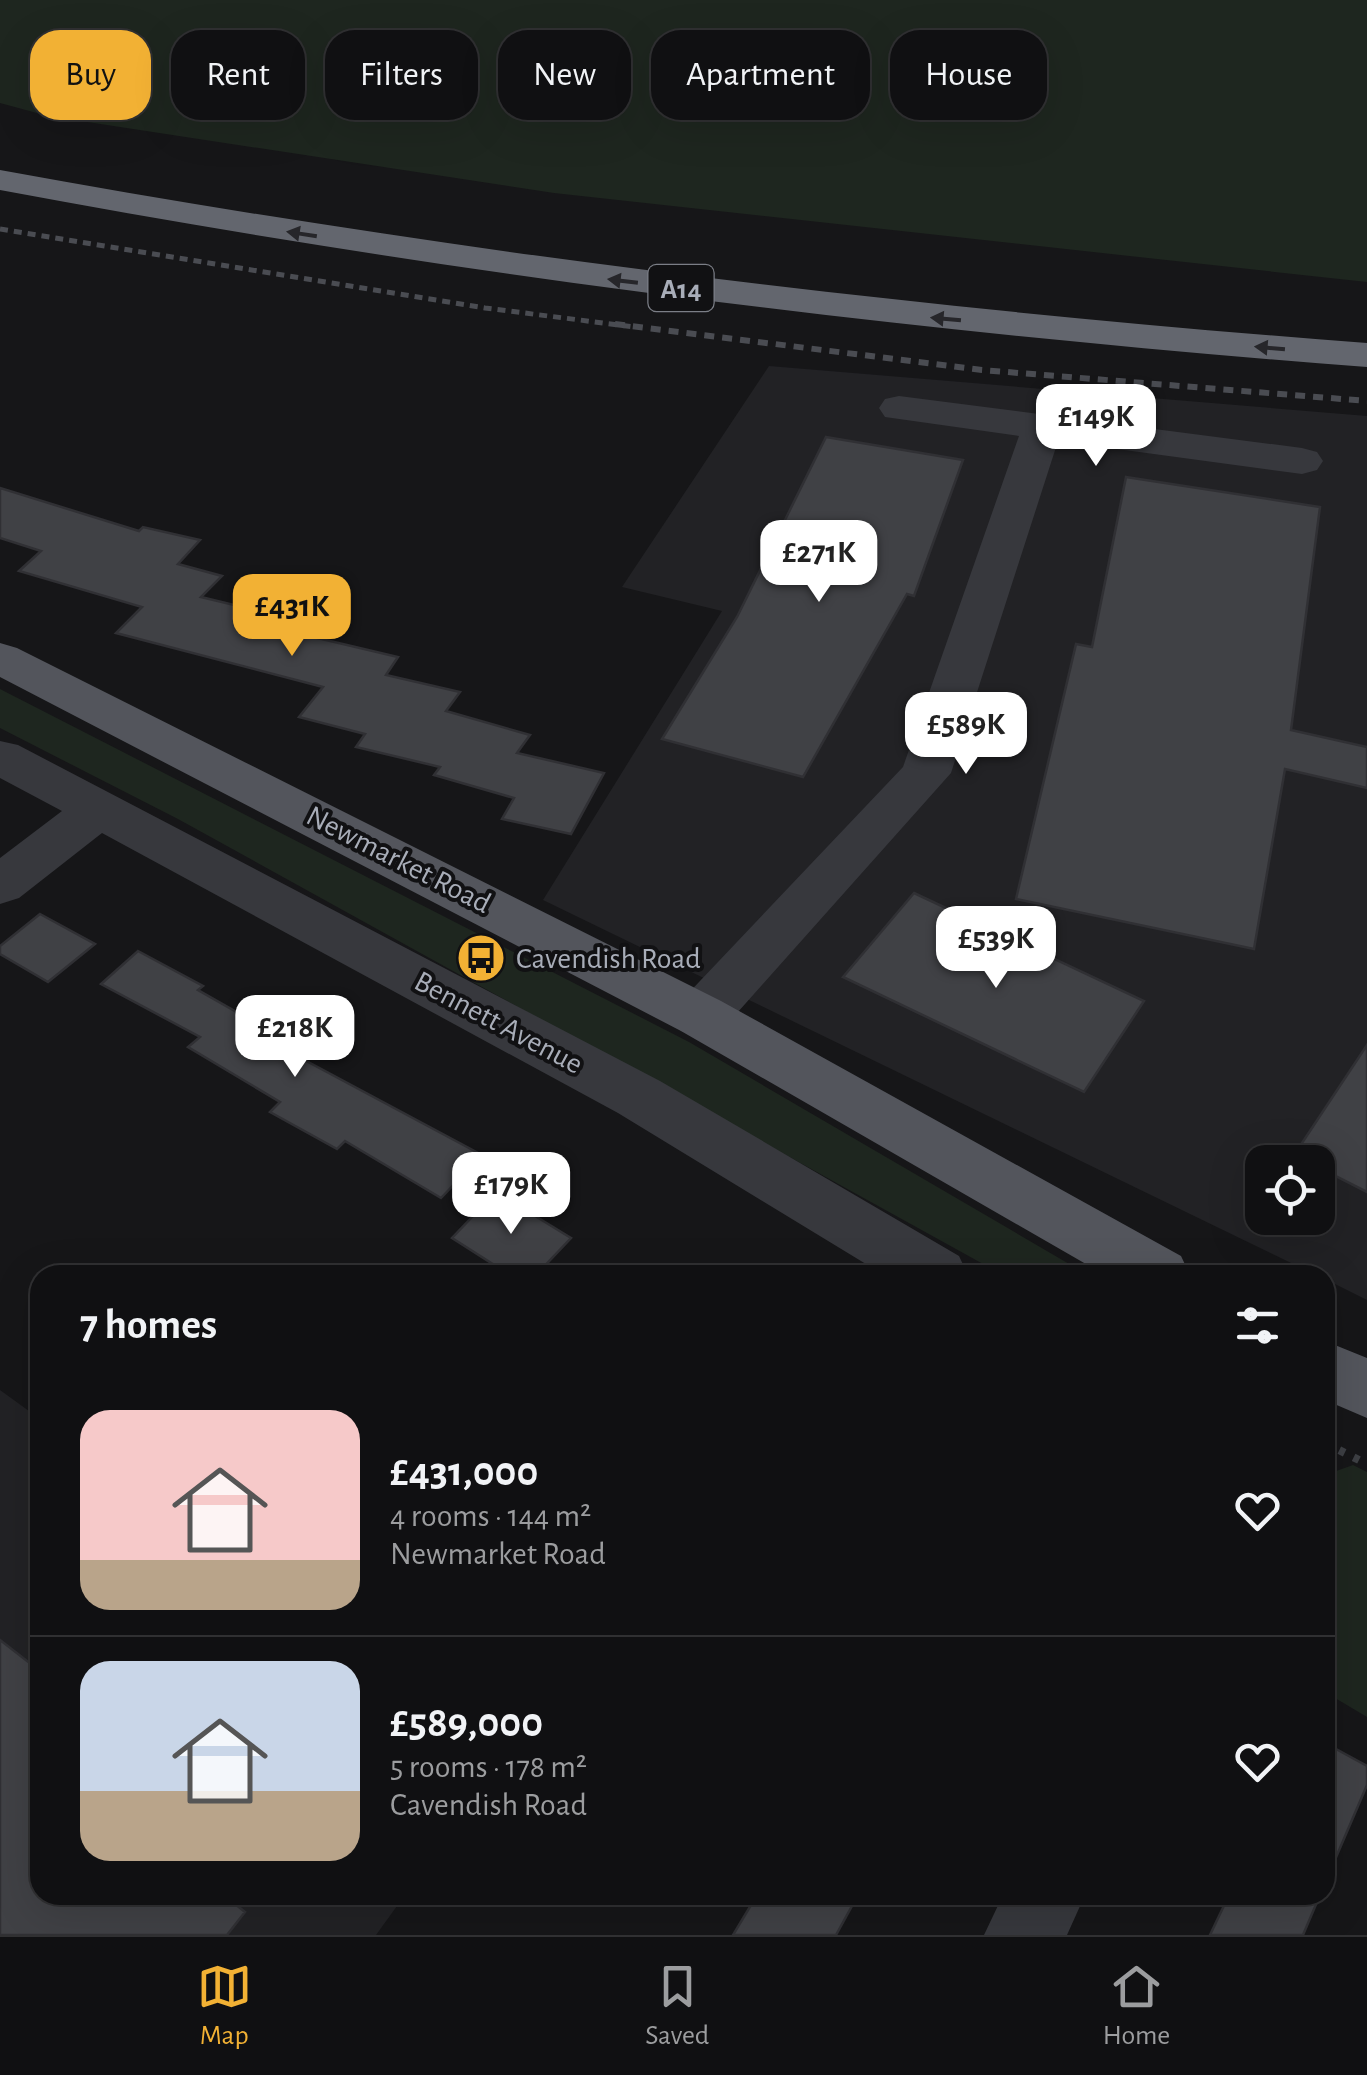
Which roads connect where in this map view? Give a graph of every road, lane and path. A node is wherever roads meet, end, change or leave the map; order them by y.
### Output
1 (0, 147) edge
2 (0, 180) edge
3 (564, 237) dead end
4 (1367, 355) edge
5 (900, 408) dead end
6 (1043, 425) junction
7 (1302, 460) dead end
8 (0, 658) edge
9 (0, 756) edge
10 (100, 809) junction
11 (0, 885) edge
12 (701, 1016) junction
13 (920, 1265) edge
14 (1141, 1265) edge
15 (1335, 1448) edge
16 (1367, 1464) edge
17 (1040, 1905) edge
18 (1024, 1935) edge

1 - 3 highway
4 -> 2 highway, A14
5 - 6 street
6 - 7 street
6 - 12 street
8 - 12 main road, Newmarket Road
9 - 10 street, Bennett Avenue
10 - 11 street
10 - 13 street, Bennett Avenue
12 - 14 main road, Newmarket Road
15 - 16 path
17 - 18 street

